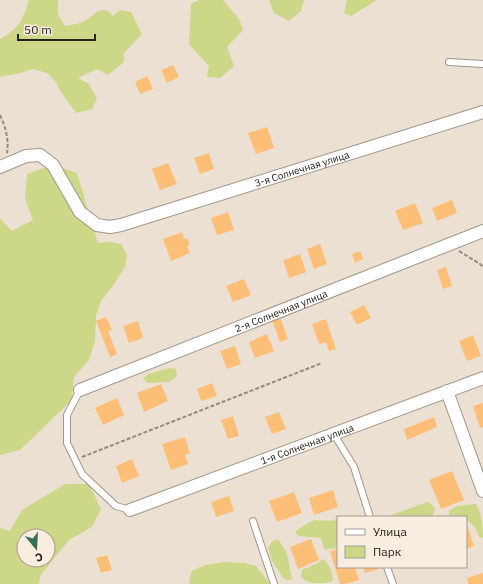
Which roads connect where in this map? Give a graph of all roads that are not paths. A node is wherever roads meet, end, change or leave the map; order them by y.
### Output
1 (450, 62) dead end
2 (483, 64) edge
3 (483, 112) edge
4 (3, 166) edge
5 (483, 231) edge
6 (483, 378) edge
7 (80, 390) joint
8 (447, 391) junction
9 (332, 434) junction
10 (483, 491) edge
11 (130, 510) joint
12 (370, 516) edge
13 (253, 521) dead end
14 (387, 568) edge
15 (274, 584) edge
16 (393, 584) edge

1 - 2 lane
3 - 4 street, 3-я Солнечная улица
5 - 7 street, 2-я Солнечная улица
6 - 8 street, 1-я Солнечная улица
7 - 11 lane
8 - 9 street, 1-я Солнечная улица
8 - 10 street
9 - 11 street, 1-я Солнечная улица
9 - 12 lane
13 - 15 lane
14 - 16 lane

